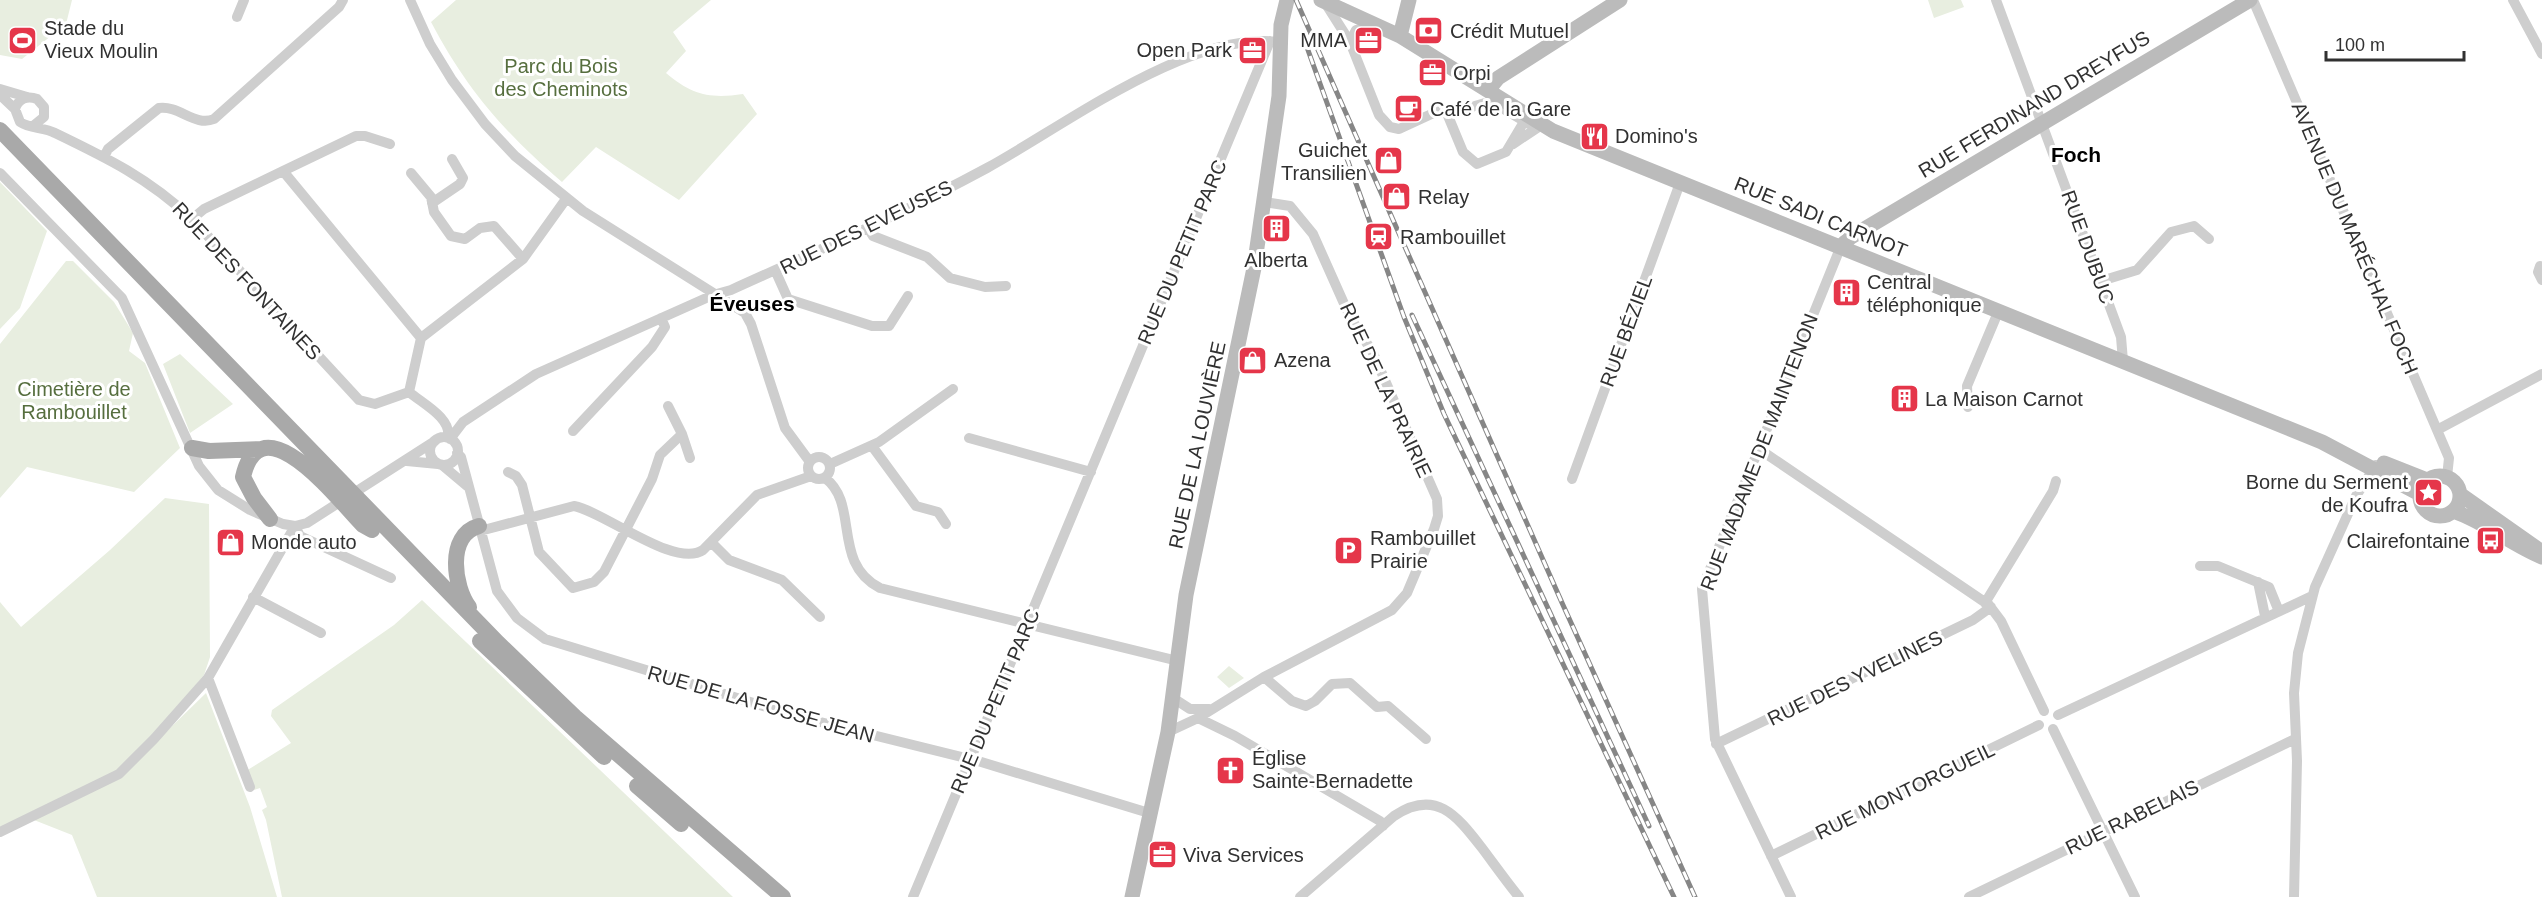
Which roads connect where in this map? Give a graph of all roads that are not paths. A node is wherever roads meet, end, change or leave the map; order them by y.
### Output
1 (244, 0) edge
2 (343, 0) edge
3 (410, 0) edge
4 (1287, 0) edge
5 (1323, 0) edge
6 (1409, 0) edge
7 (1620, 0) edge
8 (1996, 0) edge
9 (2251, 0) edge
10 (2513, 0) edge
11 (237, 17) dead end
12 (1376, 24) junction
13 (1400, 36) junction
14 (1350, 42) junction
15 (1271, 46) junction
16 (2542, 54) edge
17 (1469, 79) junction
18 (0, 89) edge
19 (0, 95) edge
20 (1493, 96) junction
21 (27, 97) junction
22 (1477, 103) junction
23 (15, 109) junction
24 (1446, 111) junction
25 (1510, 114) junction
26 (44, 117) junction
27 (2042, 123) junction
28 (1536, 124) junction
29 (33, 126) junction
30 (0, 130) edge
31 (52, 131) junction
32 (1513, 142) junction
33 (390, 144) dead end
34 (0, 146) edge
35 (104, 157) junction
36 (453, 159) dead end
37 (283, 171) junction
38 (0, 173) edge
39 (411, 173) dead end
40 (1680, 183) junction
41 (566, 199) junction
42 (1264, 202) junction
43 (432, 203) junction
44 (192, 219) junction
45 (868, 228) junction
46 (2209, 239) dead end
47 (1841, 246) junction
48 (523, 259) junction
49 (2540, 266) dead end
50 (775, 270) junction
51 (2542, 280) edge
52 (2101, 281) junction
53 (1006, 286) dead end
54 (713, 295) junction
55 (908, 296) dead end
56 (1999, 310) junction
57 (661, 318) junction
58 (420, 338) junction
59 (2123, 361) junction
60 (2542, 374) edge
61 (953, 389) dead end
62 (409, 392) junction
63 (668, 406) dead end
64 (1968, 407) dead end
65 (433, 412) junction
66 (444, 420) junction
67 (463, 422) junction
68 (2437, 430) junction
69 (573, 431) dead end
70 (682, 434) junction
71 (969, 438) dead end
72 (2322, 442) junction
73 (448, 443) junction
74 (872, 446) junction
75 (192, 448) junction
76 (262, 449) junction
77 (1759, 449) junction
78 (690, 458) dead end
79 (407, 461) junction
80 (810, 462) junction
81 (440, 464) junction
82 (830, 464) junction
83 (2372, 468) junction
84 (508, 472) dead end
85 (1091, 472) junction
86 (2407, 474) junction
87 (811, 476) junction
88 (2447, 477) junction
89 (825, 478) junction
90 (1572, 479) dead end
91 (2056, 481) dead end
92 (332, 485) junction
93 (467, 486) junction
94 (2423, 487) junction
95 (2461, 495) junction
96 (2453, 512) junction
97 (360, 513) junction
98 (2480, 515) junction
99 (531, 517) junction
100 (270, 519) junction
101 (946, 524) dead end
102 (295, 526) junction
103 (480, 528) junction
104 (627, 530) junction
105 (711, 542) junction
106 (2542, 555) edge
107 (2200, 566) dead end
108 (391, 578) dead end
109 (2258, 582) junction
110 (2312, 596) junction
111 (253, 597) junction
112 (1988, 605) junction
113 (2278, 609) junction
114 (2265, 616) junction
115 (820, 617) dead end
116 (1027, 626) junction
117 (321, 633) dead end
118 (506, 651) junction
119 (1178, 661) junction
120 (1264, 677) junction
121 (208, 678) junction
122 (1173, 698) junction
123 (1210, 709) junction
124 (2044, 711) junction
125 (2058, 715) junction
126 (1198, 718) junction
127 (2039, 725) junction
128 (2053, 729) junction
129 (1168, 732) junction
130 (2295, 739) junction
131 (1425, 740) dead end
132 (1716, 744) junction
133 (970, 759) junction
134 (250, 787) dead end
135 (1149, 813) junction
136 (1383, 826) junction
137 (0, 832) edge
138 (2102, 832) junction
139 (1771, 856) junction
140 (1514, 895) edge
141 (766, 897) edge
142 (783, 897) edge
143 (913, 897) edge
144 (1132, 897) edge
145 (1300, 897) edge
146 (1791, 897) edge
147 (1969, 897) edge
148 (2135, 897) edge
149 (2294, 897) edge

1 - 11 street
2 - 35 street
3 - 41 street
4 - 15 main road, RUE DE LA LOUVIÈRE
5 - 12 main road, RUE SADI CARNOT
5 - 14 street
6 - 13 main road
7 - 20 main road
8 - 27 street, RUE DUBUC
9 - 27 main road, RUE FERDINAND DREYFUS
9 - 68 street, AVENUE DU MARÉCHAL FOCH
10 - 16 street
12 - 13 main road, RUE SADI CARNOT
12 - 14 street
13 - 17 main road, RUE SADI CARNOT
14 - 24 street
15 - 42 main road, RUE DE LA LOUVIÈRE
15 - 45 street, RUE DES EVEUSES
15 - 85 street, RUE DU PETIT PARC
17 - 20 main road, RUE SADI CARNOT
17 - 22 street
18 - 21 street
19 - 23 street
20 - 22 street
20 - 25 street
20 - 28 main road, RUE SADI CARNOT
21 - 23 street
21 - 26 street
22 - 24 street
23 - 29 street
24 - 32 street
25 - 28 street
25 - 32 street
26 - 29 street
26 - 31 street
27 - 47 main road, RUE FERDINAND DREYFUS
27 - 52 street, RUE DUBUC
28 - 32 street
28 - 40 main road, RUE SADI CARNOT
29 - 31 street, RUE DES FONTAINES
30 - 92 main road
31 - 35 street, RUE DES FONTAINES
33 - 37 street
34 - 92 main road
35 - 44 street, RUE DES FONTAINES
36 - 43 street
37 - 44 street
37 - 58 street
38 - 75 street
39 - 43 street
40 - 47 main road, RUE SADI CARNOT
40 - 90 street, RUE BÉZIEL
41 - 48 street
41 - 54 street
42 - 119 main road, RUE DE LA LOUVIÈRE
42 - 120 street, RUE DE LA PRAIRIE
43 - 48 street
44 - 62 street, RUE DES FONTAINES
45 - 50 street, RUE DES EVEUSES
45 - 53 street
46 - 52 street
47 - 56 main road, RUE SADI CARNOT
47 - 77 street, RUE MADAME DE MAINTENON
48 - 58 street
49 - 51 street
50 - 54 street, RUE DES EVEUSES
50 - 55 street
52 - 59 street, RUE DUBUC
54 - 57 street, RUE DES EVEUSES
54 - 80 street
56 - 59 main road, RUE SADI CARNOT
56 - 64 street
57 - 67 street, RUE DES EVEUSES
57 - 69 street
58 - 62 street
59 - 72 main road, RUE SADI CARNOT
60 - 68 street
61 - 74 street
62 - 65 street
63 - 70 street
65 - 66 street
65 - 73 street
66 - 67 street
66 - 73 street
67 - 73 street, RUE DES EVEUSES
68 - 88 street, AVENUE DU MARÉCHAL FOCH
70 - 78 street
70 - 104 street
71 - 85 street
72 - 83 main road, RUE SADI CARNOT
72 - 86 main road, RUE SADI CARNOT
73 - 79 street, RUE DES EVEUSES
73 - 81 street
73 - 81 street
73 - 93 street, RUE DE LA FOSSE JEAN
74 - 82 street
74 - 101 street
75 - 76 main road
75 - 100 street
76 - 92 main road
76 - 100 main road
77 - 112 street
77 - 132 street, RUE MADAME DE MAINTENON
79 - 81 street
79 - 102 street, RUE DES EVEUSES
80 - 82 street
80 - 87 street
81 - 93 street
82 - 89 street
83 - 86 street
83 - 94 main road, RUE SADI CARNOT
83 - 110 street
84 - 99 street
85 - 116 street, RUE DU PETIT PARC
86 - 94 main road, RUE SADI CARNOT
87 - 89 street
87 - 105 street
88 - 94 main road
88 - 95 main road
89 - 116 street
91 - 112 street
92 - 97 main road
93 - 103 street, RUE DE LA FOSSE JEAN
94 - 96 main road
95 - 96 main road
95 - 98 main road
96 - 98 main road
97 - 118 main road
97 - 141 main road
98 - 106 main road
99 - 103 street
99 - 104 street
99 - 104 street
100 - 102 street
102 - 108 street
102 - 111 street
103 - 118 main road
103 - 133 street, RUE DE LA FOSSE JEAN
104 - 105 street
105 - 115 street
107 - 109 street
109 - 113 street
109 - 114 street
110 - 113 street
110 - 130 street
111 - 117 street
111 - 121 street
112 - 124 street
112 - 132 street, RUE DES YVELINES
113 - 114 street
114 - 125 street
116 - 119 street
116 - 133 street, RUE DU PETIT PARC
118 - 142 main road
119 - 122 main road, RUE DE LA LOUVIÈRE
120 - 123 street, RUE DE LA PRAIRIE
120 - 131 street
121 - 134 street
121 - 137 street
122 - 123 street
122 - 129 main road, RUE DE LA LOUVIÈRE
123 - 126 street, RUE DE LA PRAIRIE
124 - 125 street
124 - 127 street
125 - 128 street
126 - 129 street, RUE DE LA PRAIRIE
126 - 136 street
127 - 128 street
127 - 139 street, RUE MONTORGUEIL
128 - 138 street
129 - 135 main road, RUE DE LA LOUVIÈRE
130 - 138 street, RUE RABELAIS
130 - 149 street
132 - 139 street, RUE MADAME DE MAINTENON
133 - 135 street, RUE DE LA FOSSE JEAN
133 - 143 street, RUE DU PETIT PARC
135 - 144 main road, RUE DE LA LOUVIÈRE
136 - 140 street
136 - 145 street
138 - 147 street, RUE RABELAIS
138 - 148 street
139 - 146 street, RUE MADAME DE MAINTENON

